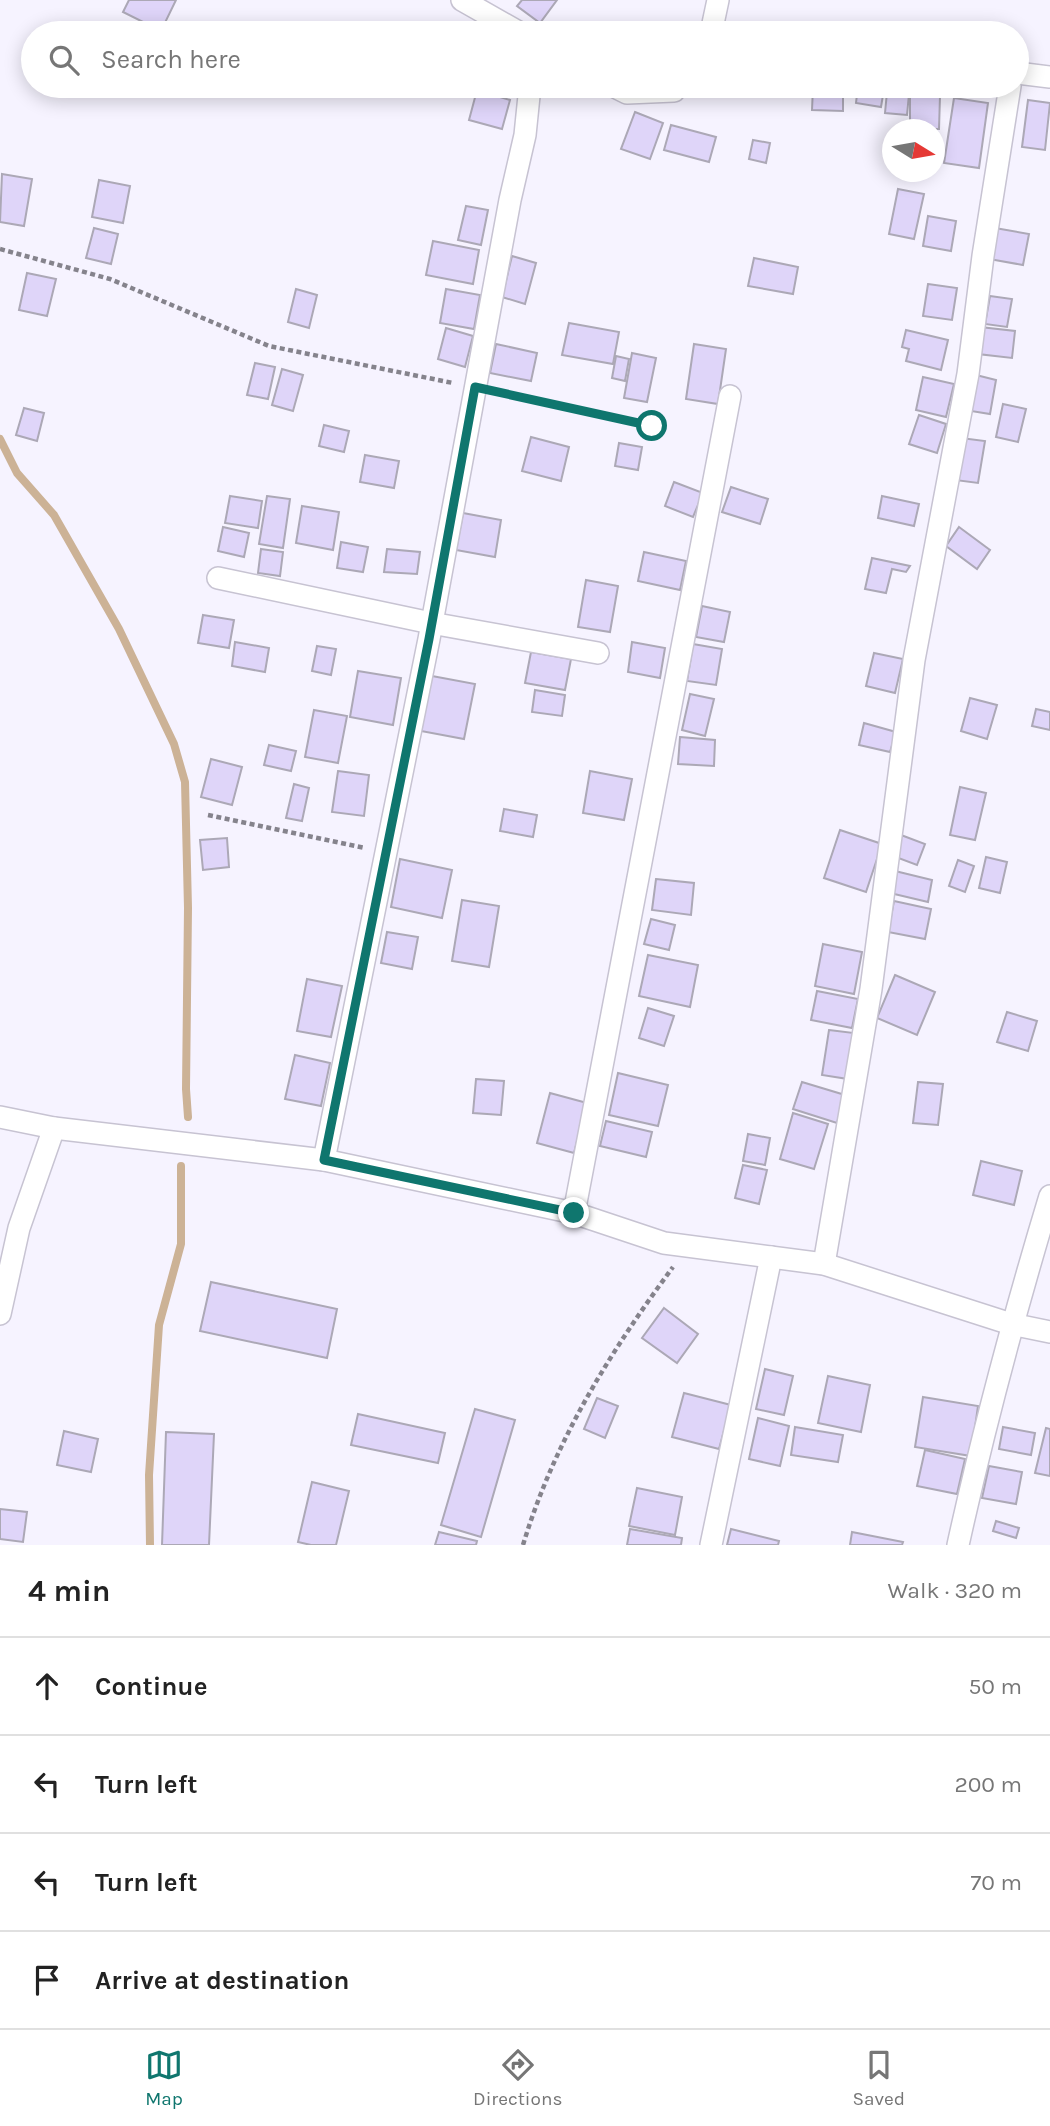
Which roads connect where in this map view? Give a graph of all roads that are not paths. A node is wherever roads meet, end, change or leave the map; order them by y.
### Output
1 (462, 0) edge
2 (718, 0) edge
3 (499, 21) edge
4 (714, 21) edge
5 (1029, 74) edge
6 (1050, 77) edge
7 (529, 98) edge
8 (1008, 98) edge
9 (730, 396) dead end
10 (218, 578) dead end
11 (431, 623) junction
12 (598, 653) dead end
13 (0, 1117) edge
14 (54, 1128) junction
15 (324, 1160) junction
16 (1050, 1196) edge
17 (574, 1213) junction
18 (771, 1257) junction
19 (824, 1264) junction
20 (0, 1314) edge
21 (1011, 1324) junction
22 (1050, 1332) edge
23 (710, 1545) edge
24 (958, 1545) edge

1 - 3 street
2 - 4 street
5 - 6 street
7 - 11 street
8 - 19 street
9 - 17 street
10 - 11 street
11 - 12 street
11 - 15 street
13 - 14 street
14 - 15 street
14 - 20 street
15 - 17 street
16 - 21 street
17 - 18 street
18 - 19 street
18 - 23 street
19 - 21 street
21 - 22 street
21 - 24 street

